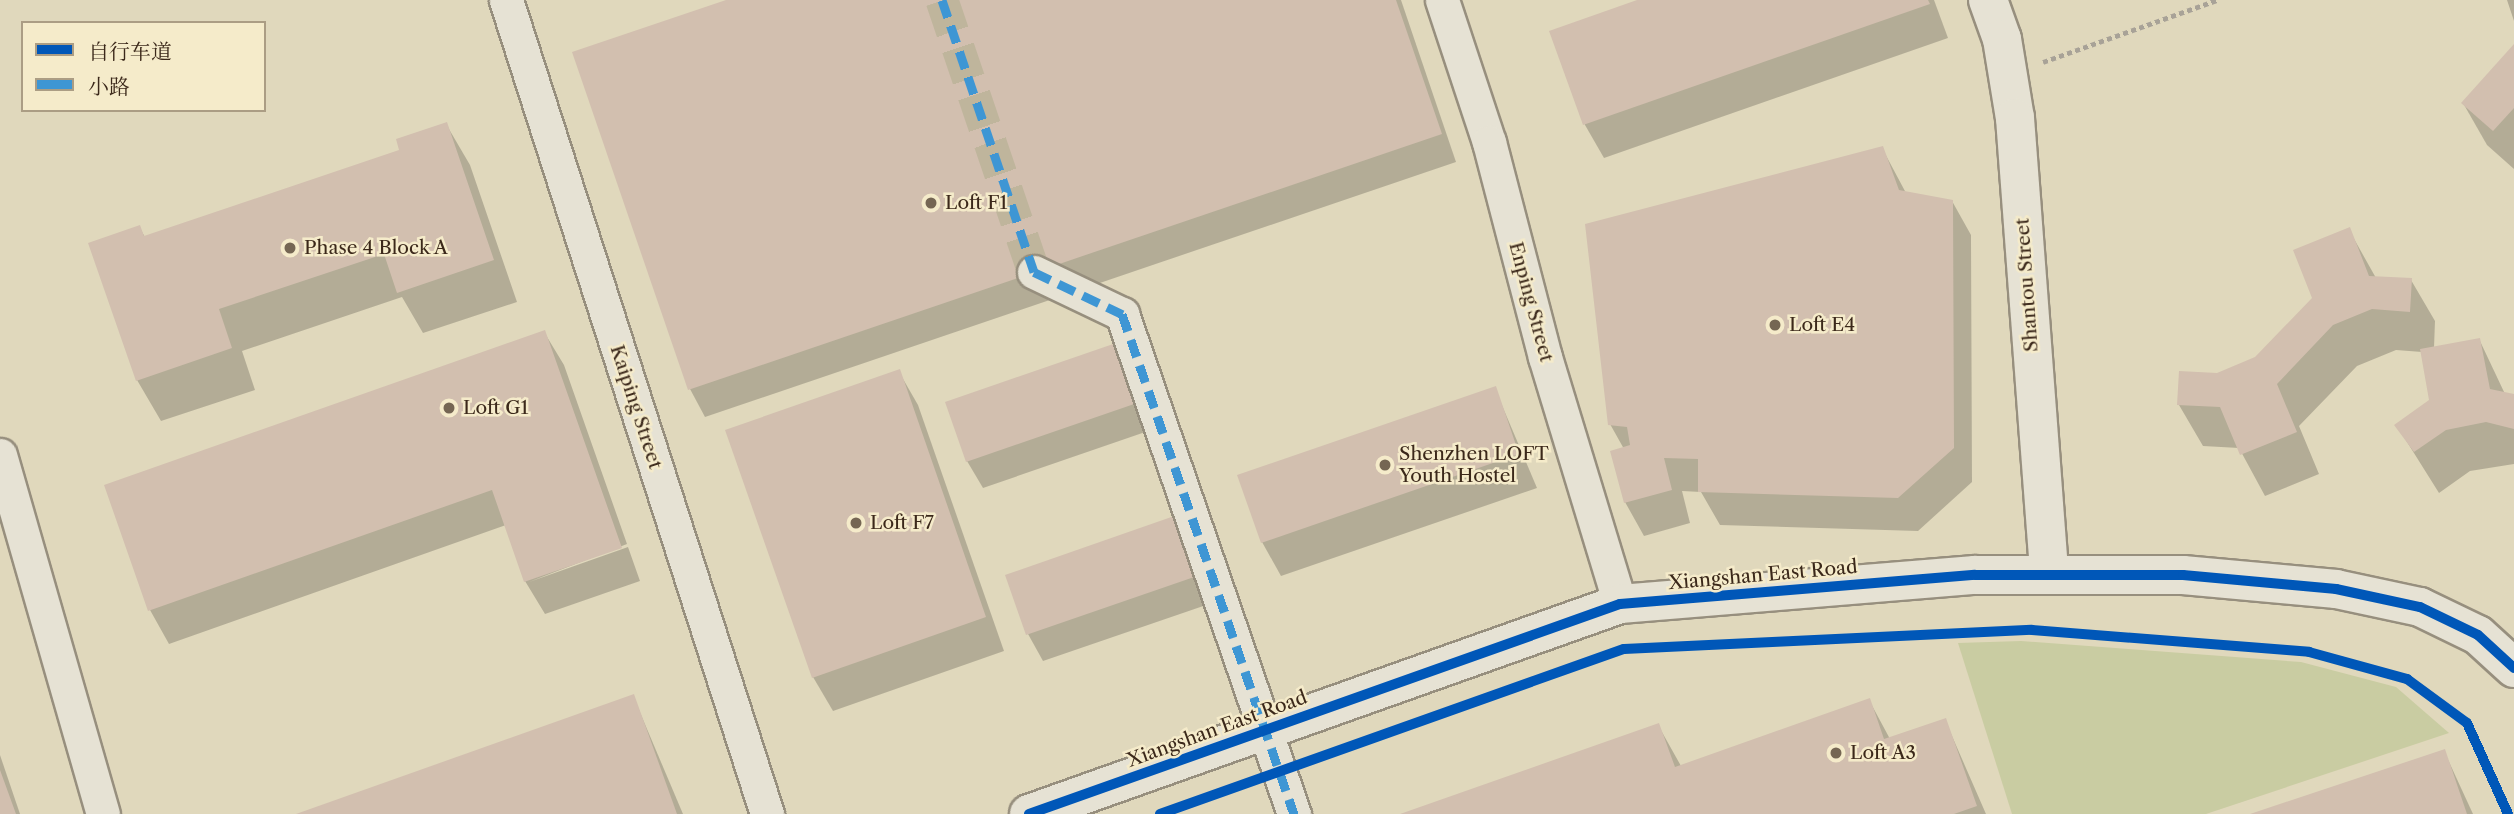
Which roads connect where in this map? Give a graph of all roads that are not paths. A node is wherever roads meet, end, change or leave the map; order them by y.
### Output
1 (506, 0) edge
2 (1442, 0) edge
3 (1988, 0) edge
4 (1034, 272) dead end
5 (0, 455) edge
6 (2049, 573) junction
7 (1620, 604) junction
8 (2514, 668) edge
9 (1264, 731) junction
10 (103, 814) edge
11 (767, 814) edge
12 (1029, 814) edge
13 (1294, 814) edge

1 - 11 street, Kaiping Street
2 - 7 street, Enping Street
3 - 6 street, Shantou Street
4 - 9 street
5 - 10 street
6 - 7 street, Xiangshan East Road
6 - 8 street, Xiangshan East Road
7 - 9 street, Xiangshan East Road
9 - 12 street, Xiangshan East Road
9 - 13 street

